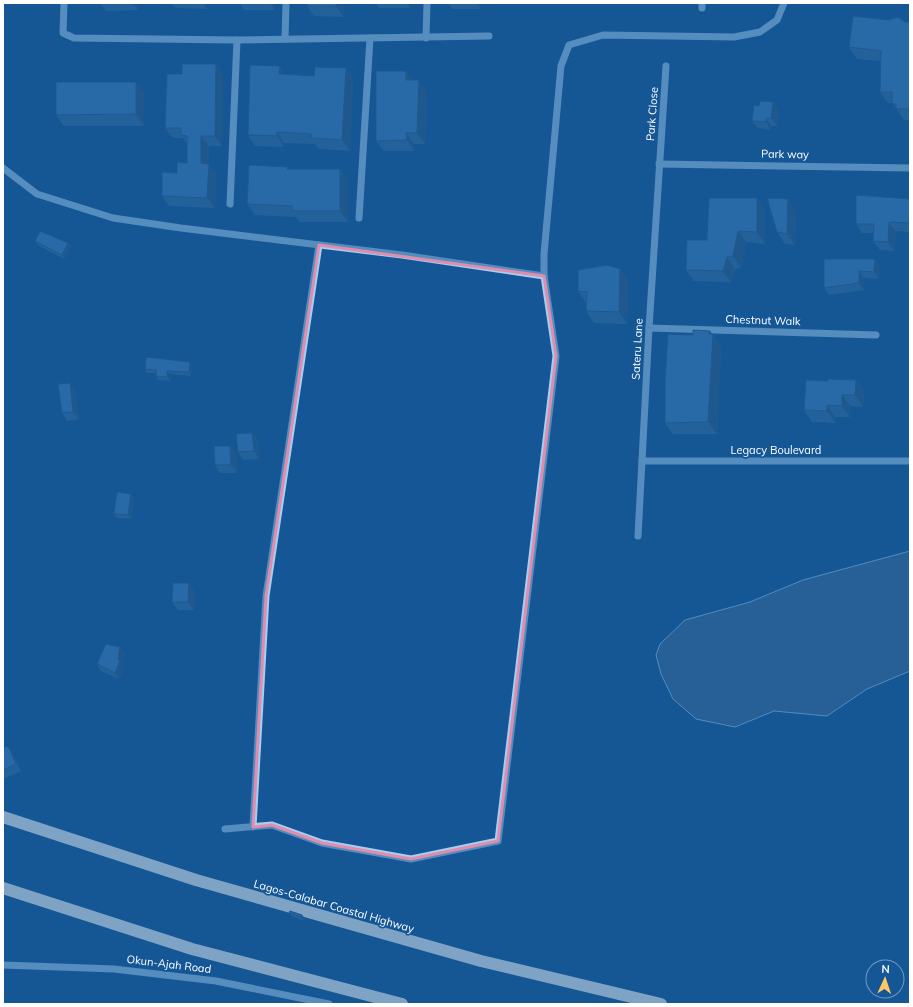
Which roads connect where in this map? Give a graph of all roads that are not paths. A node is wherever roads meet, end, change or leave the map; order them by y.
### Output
1 (64, 3) edge
2 (286, 3) edge
3 (427, 3) edge
4 (784, 3) edge
5 (489, 36) dead end
6 (370, 38) junction
7 (426, 38) junction
8 (285, 39) junction
9 (237, 40) junction
10 (666, 66) dead end
11 (659, 164) junction
12 (3, 168) edge
13 (910, 168) edge
14 (230, 204) dead end
15 (359, 218) dead end
16 (319, 245) junction
17 (544, 276) junction
18 (649, 328) junction
19 (876, 334) dead end
20 (642, 461) junction
21 (910, 461) edge
22 (638, 536) dead end
23 (3, 818) edge
24 (254, 827) junction
25 (225, 829) dead end
26 (3, 888) edge
27 (3, 964) edge
28 (329, 1004) edge
29 (402, 1004) edge
30 (661, 1004) edge

1 - 9 street
2 - 8 street
3 - 7 street
4 - 17 street
5 - 7 street
6 - 7 street
6 - 8 street
6 - 15 street
8 - 9 street
9 - 14 street
10 - 11 street, Park Close
11 - 13 street, Park way
11 - 18 street, Sateru Lane
12 - 16 street
16 - 17 street
16 - 24 street
17 - 24 street
18 - 19 street, Chestnut Walk
18 - 20 street, Sateru Lane
20 - 21 street, Legacy Boulevard
20 - 22 street, Sateru Lane
23 - 30 highway, Lagos-Calabar Coastal Highway
24 - 25 street
26 - 29 highway
27 - 28 street, Okun-Ajah Road

